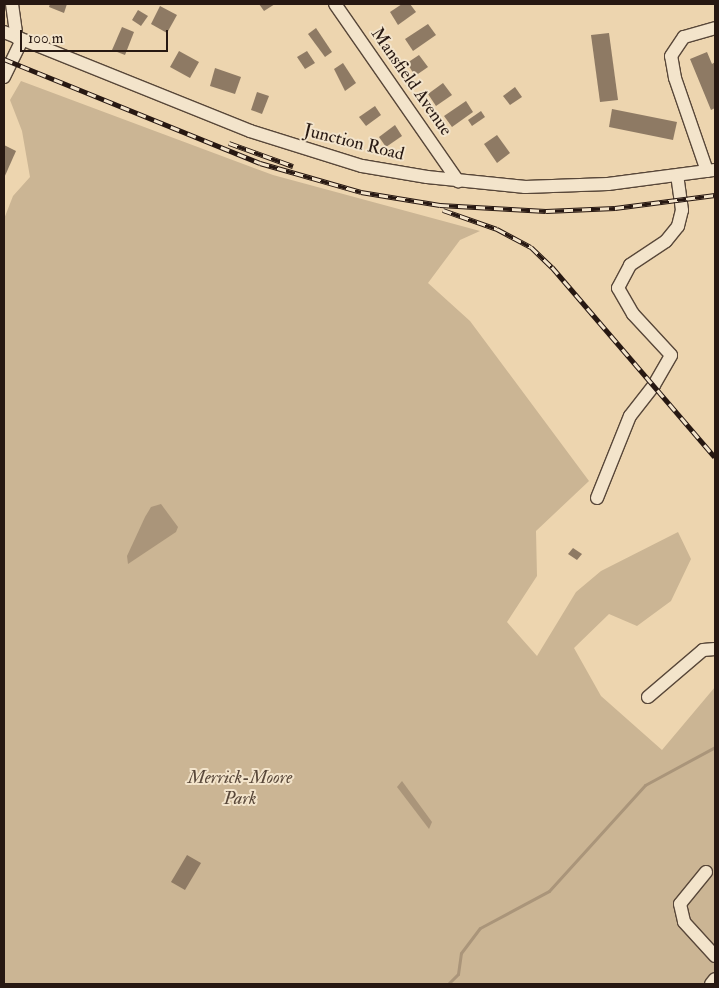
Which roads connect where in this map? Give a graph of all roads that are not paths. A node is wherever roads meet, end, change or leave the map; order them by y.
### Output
1 (12, 4) edge
2 (335, 4) edge
3 (715, 28) edge
4 (4, 32) edge
5 (19, 39) junction
6 (4, 77) edge
7 (711, 170) edge
8 (677, 175) junction
9 (458, 181) junction
10 (597, 498) dead end
11 (715, 649) edge
12 (648, 697) dead end
13 (706, 872) dead end
14 (715, 956) edge
15 (715, 979) edge
16 (711, 984) edge

1 - 5 street
2 - 9 street, Mansfield Avenue
3 - 7 street
4 - 5 street, Junction Road
5 - 6 street
5 - 9 street, Junction Road
7 - 8 street, Junction Road
8 - 9 street, Junction Road
8 - 10 street
11 - 12 street
13 - 14 street
15 - 16 street

